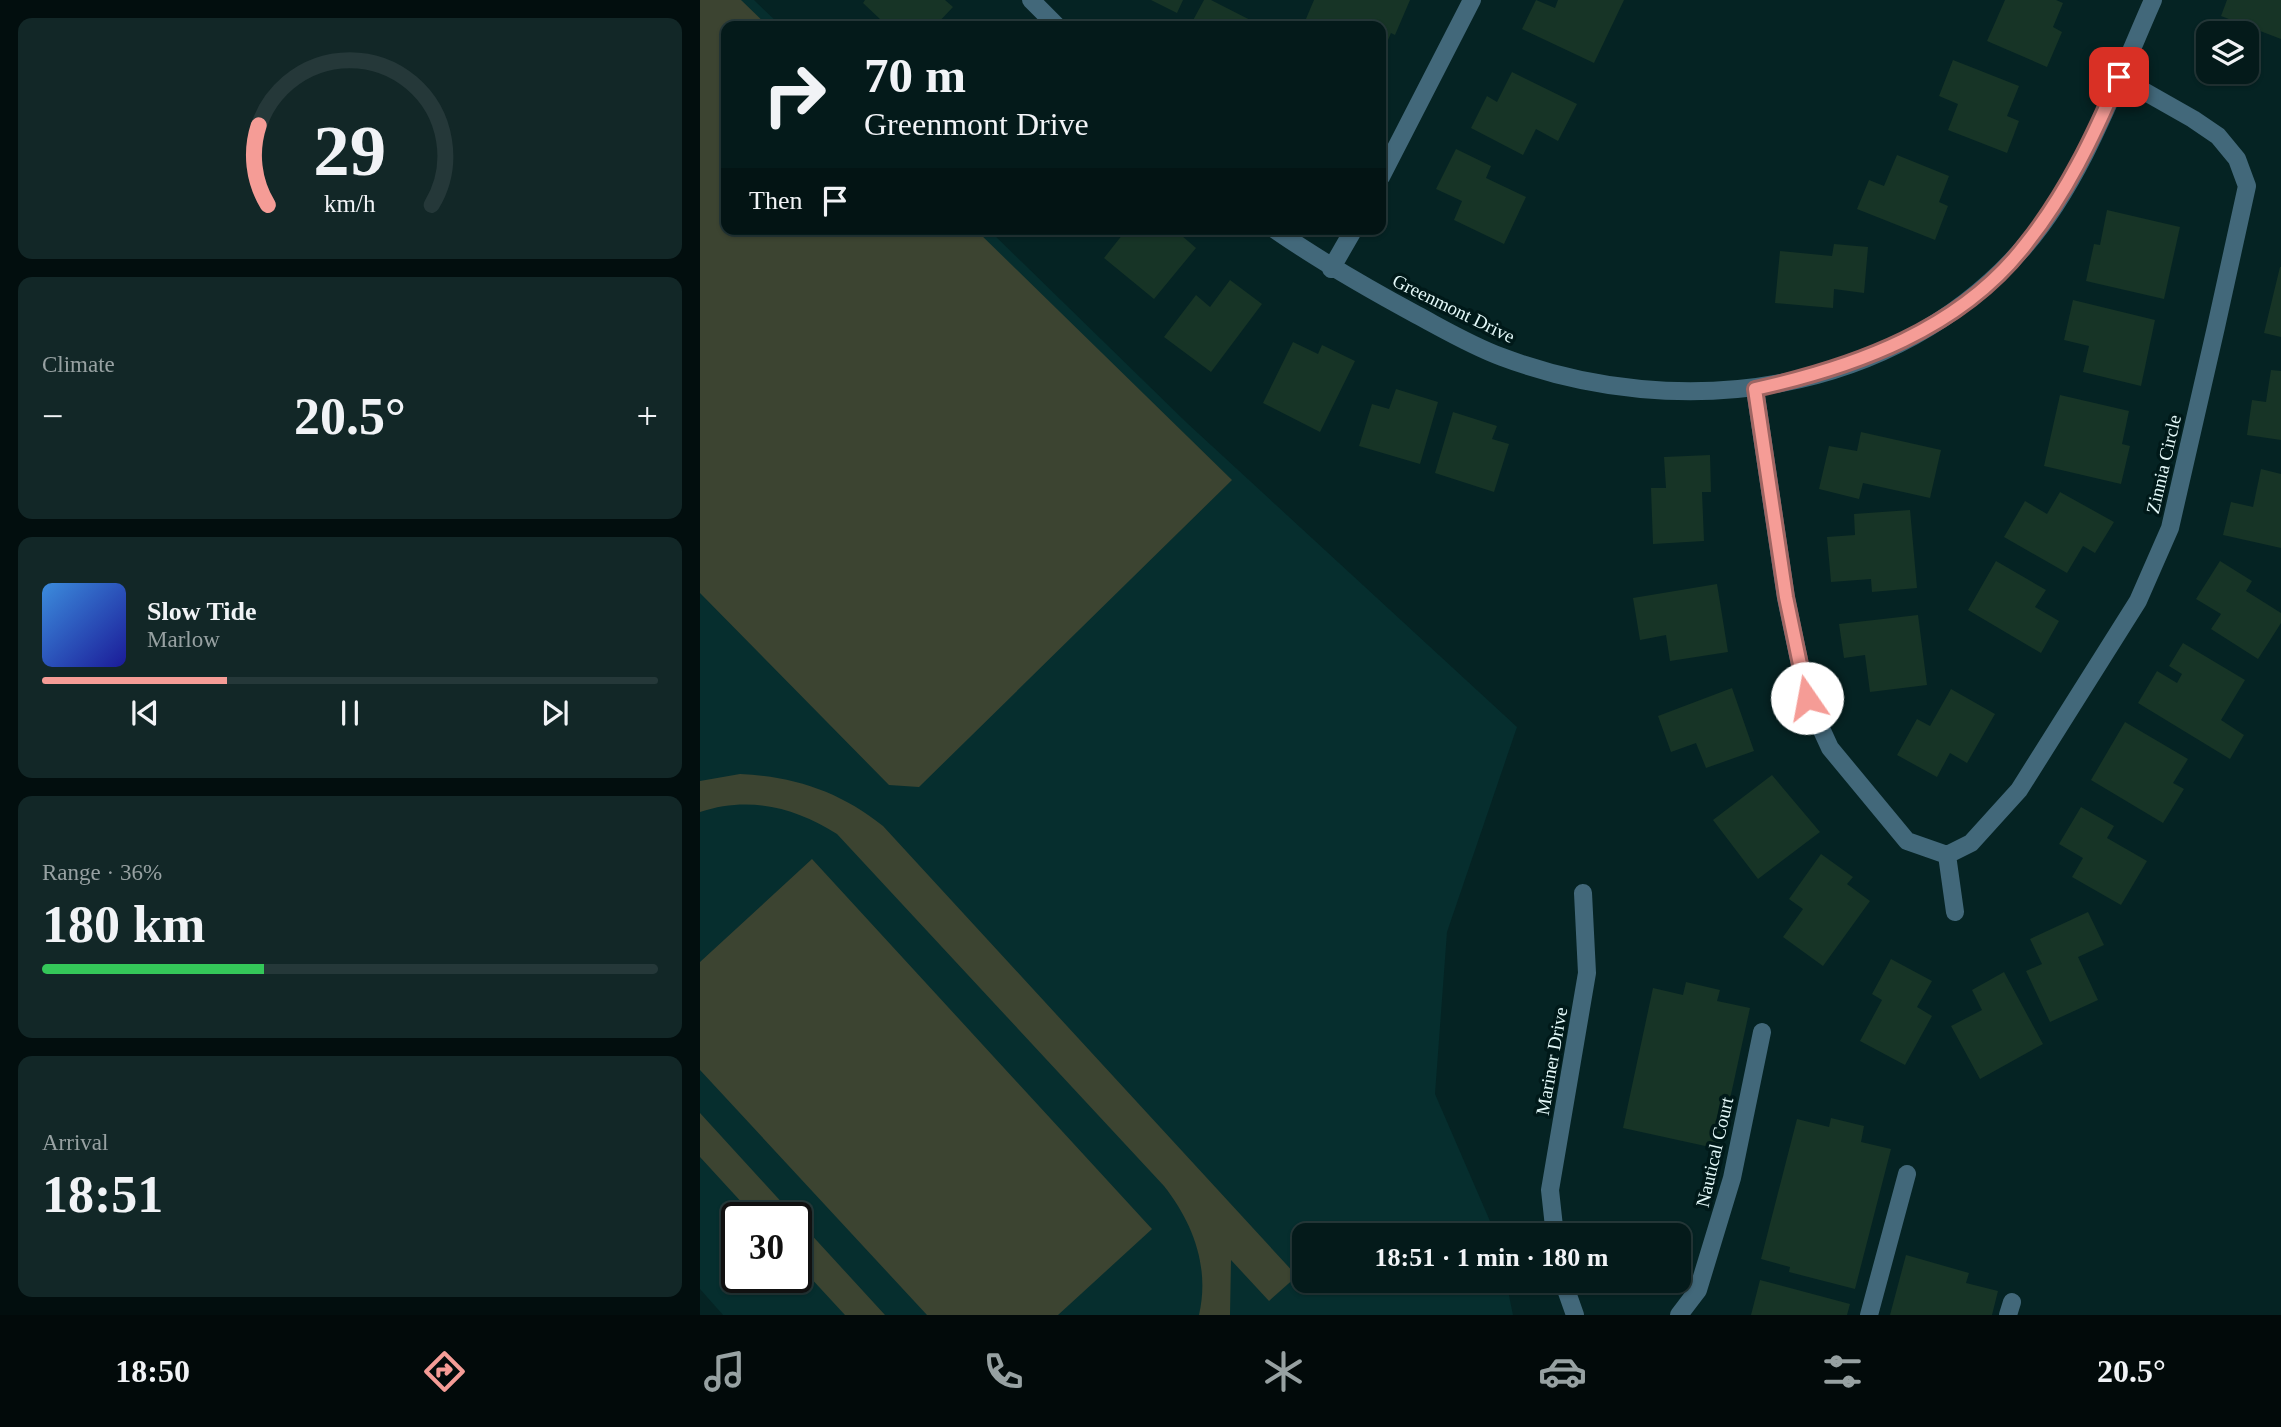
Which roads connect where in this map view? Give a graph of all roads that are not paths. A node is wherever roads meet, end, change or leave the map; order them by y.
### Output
1 (1031, 0) edge
2 (1472, 0) edge
3 (2153, 0) edge
4 (1053, 21) edge
5 (2119, 77) junction
6 (1386, 167) edge
7 (1283, 235) edge
8 (1351, 235) edge
9 (1331, 269) junction
10 (1755, 389) junction
11 (1947, 855) junction
12 (1583, 893) dead end
13 (1955, 912) dead end
14 (1762, 1032) dead end
15 (1907, 1174) dead end
16 (1554, 1223) edge
17 (1567, 1293) edge
18 (1575, 1315) edge
19 (1679, 1315) edge
20 (1870, 1315) edge

1 - 4 street
2 - 6 street
3 - 5 street, Greenmont Drive
5 - 10 street, Greenmont Drive
5 - 11 street, Zinnia Circle
7 - 9 street, Greenmont Drive
8 - 9 street
9 - 10 street, Greenmont Drive
10 - 11 street
11 - 13 street
12 - 16 street, Mariner Drive
14 - 19 street, Nautical Court
15 - 20 street
17 - 18 street

